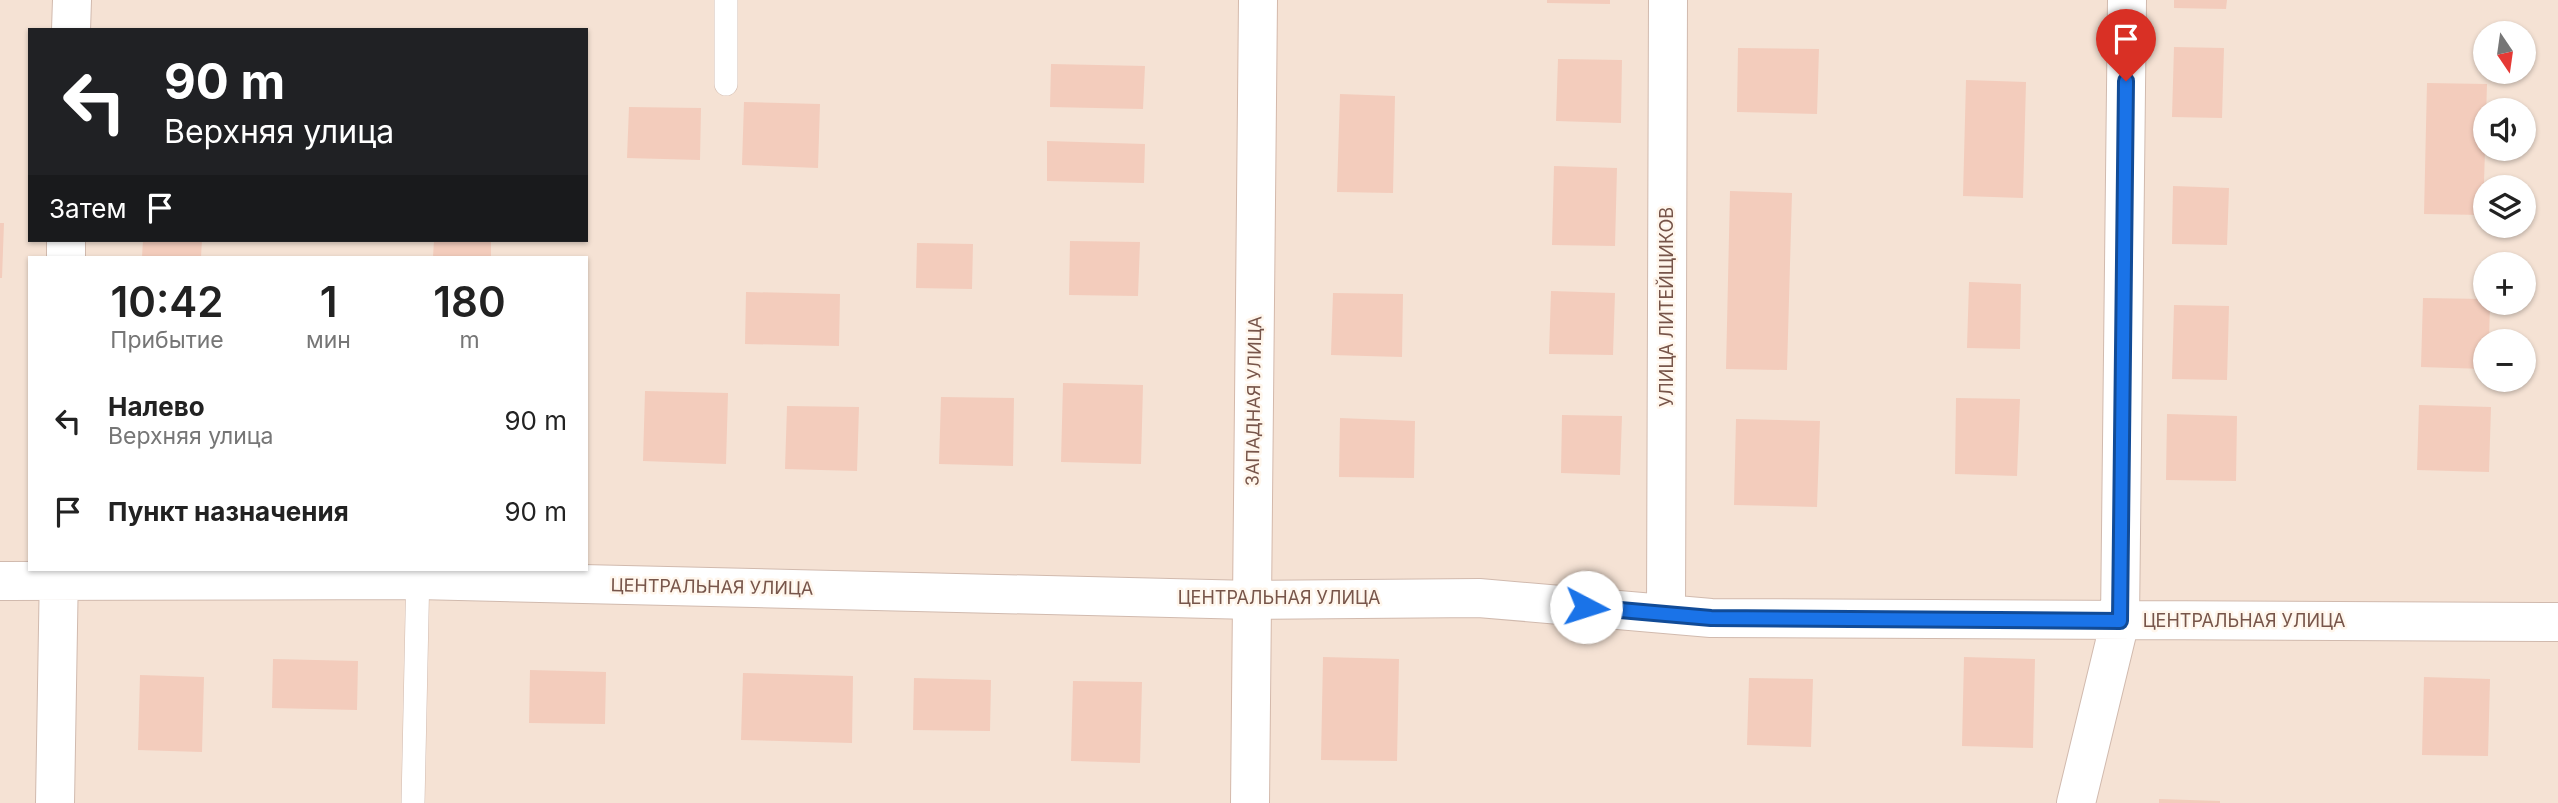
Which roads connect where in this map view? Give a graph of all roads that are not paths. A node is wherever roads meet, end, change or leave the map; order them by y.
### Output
1 (72, 0) edge
2 (726, 0) edge
3 (1258, 0) edge
4 (1668, 0) edge
5 (2127, 0) edge
6 (71, 28) edge
7 (726, 84) dead end
8 (59, 574) edge
9 (418, 574) edge
10 (0, 581) edge
11 (1252, 600) junction
12 (1666, 614) junction
13 (2120, 621) junction
14 (2558, 622) edge
15 (55, 803) edge
16 (413, 803) edge
17 (1250, 803) edge
18 (2076, 803) edge

1 - 6 street
2 - 7 lane
3 - 11 street, ЗАПАДНАЯ УЛИЦА
4 - 12 street, УЛИЦА ЛИТЕЙЩИКОВ
5 - 13 street
8 - 9 street, ЦЕНТРАЛЬНАЯ УЛИЦА
8 - 10 street, ЦЕНТРАЛЬНАЯ УЛИЦА
8 - 15 street
9 - 11 street, ЦЕНТРАЛЬНАЯ УЛИЦА
9 - 16 lane
11 - 12 street, ЦЕНТРАЛЬНАЯ УЛИЦА
11 - 17 street, ЗАПАДНАЯ УЛИЦА
12 - 13 street, ЦЕНТРАЛЬНАЯ УЛИЦА
13 - 14 street, ЦЕНТРАЛЬНАЯ УЛИЦА
13 - 18 street

